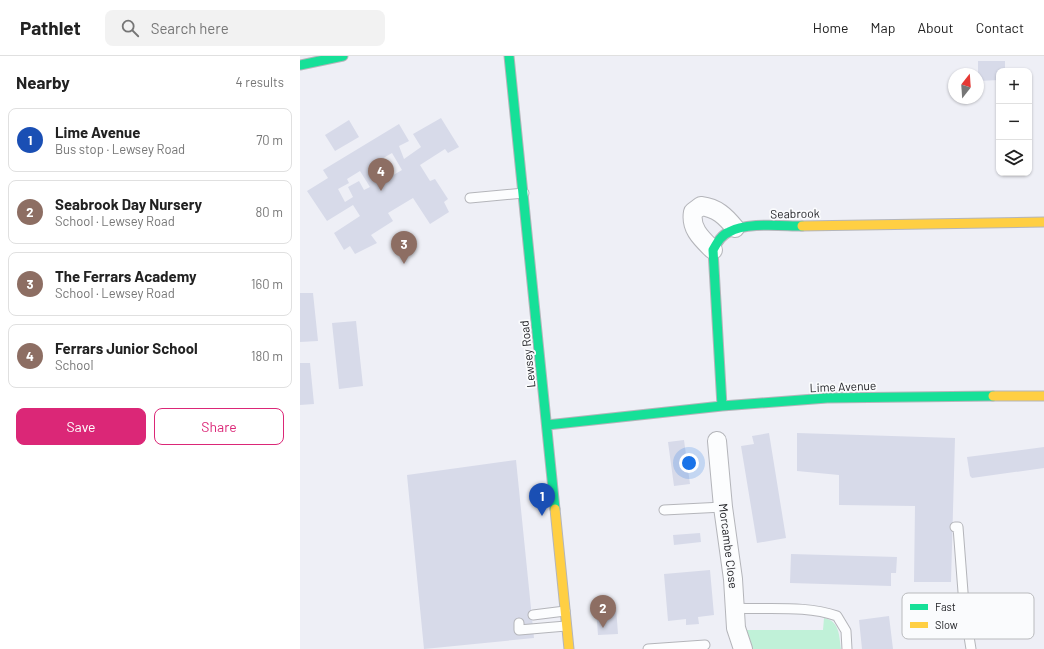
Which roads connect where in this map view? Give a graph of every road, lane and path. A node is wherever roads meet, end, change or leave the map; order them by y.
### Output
1 (343, 56) edge
2 (509, 56) edge
3 (300, 65) edge
4 (524, 193) junction
5 (470, 198) dead end
6 (1044, 222) edge
7 (735, 228) junction
8 (713, 250) junction
9 (1044, 396) edge
10 (722, 406) junction
11 (547, 425) junction
12 (717, 441) dead end
13 (723, 507) junction
14 (664, 510) dead end
15 (955, 527) dead end
16 (963, 593) edge
17 (735, 608) junction
18 (565, 611) junction
19 (533, 615) dead end
20 (519, 623) dead end
21 (566, 626) junction
22 (969, 639) edge
23 (705, 645) dead end
24 (569, 649) edge
25 (648, 649) edge
26 (743, 649) edge
27 (847, 649) edge
28 (971, 649) edge

1 - 3 street
2 - 4 street, Lewsey Road
4 - 5 lane
4 - 11 street, Lewsey Road
6 - 7 street, Seabrook
7 - 8 street
7 - 8 street
8 - 10 street
9 - 10 street, Lime Avenue
10 - 11 street, Lime Avenue
11 - 18 street, Lewsey Road
12 - 13 street, Morcambe Close
13 - 14 lane
13 - 17 street, Morcambe Close
15 - 16 lane
17 - 26 street, Morcambe Close
17 - 27 lane
18 - 19 lane
18 - 21 street, Lewsey Road
20 - 21 lane
21 - 24 street, Lewsey Road
22 - 28 lane
23 - 25 lane

